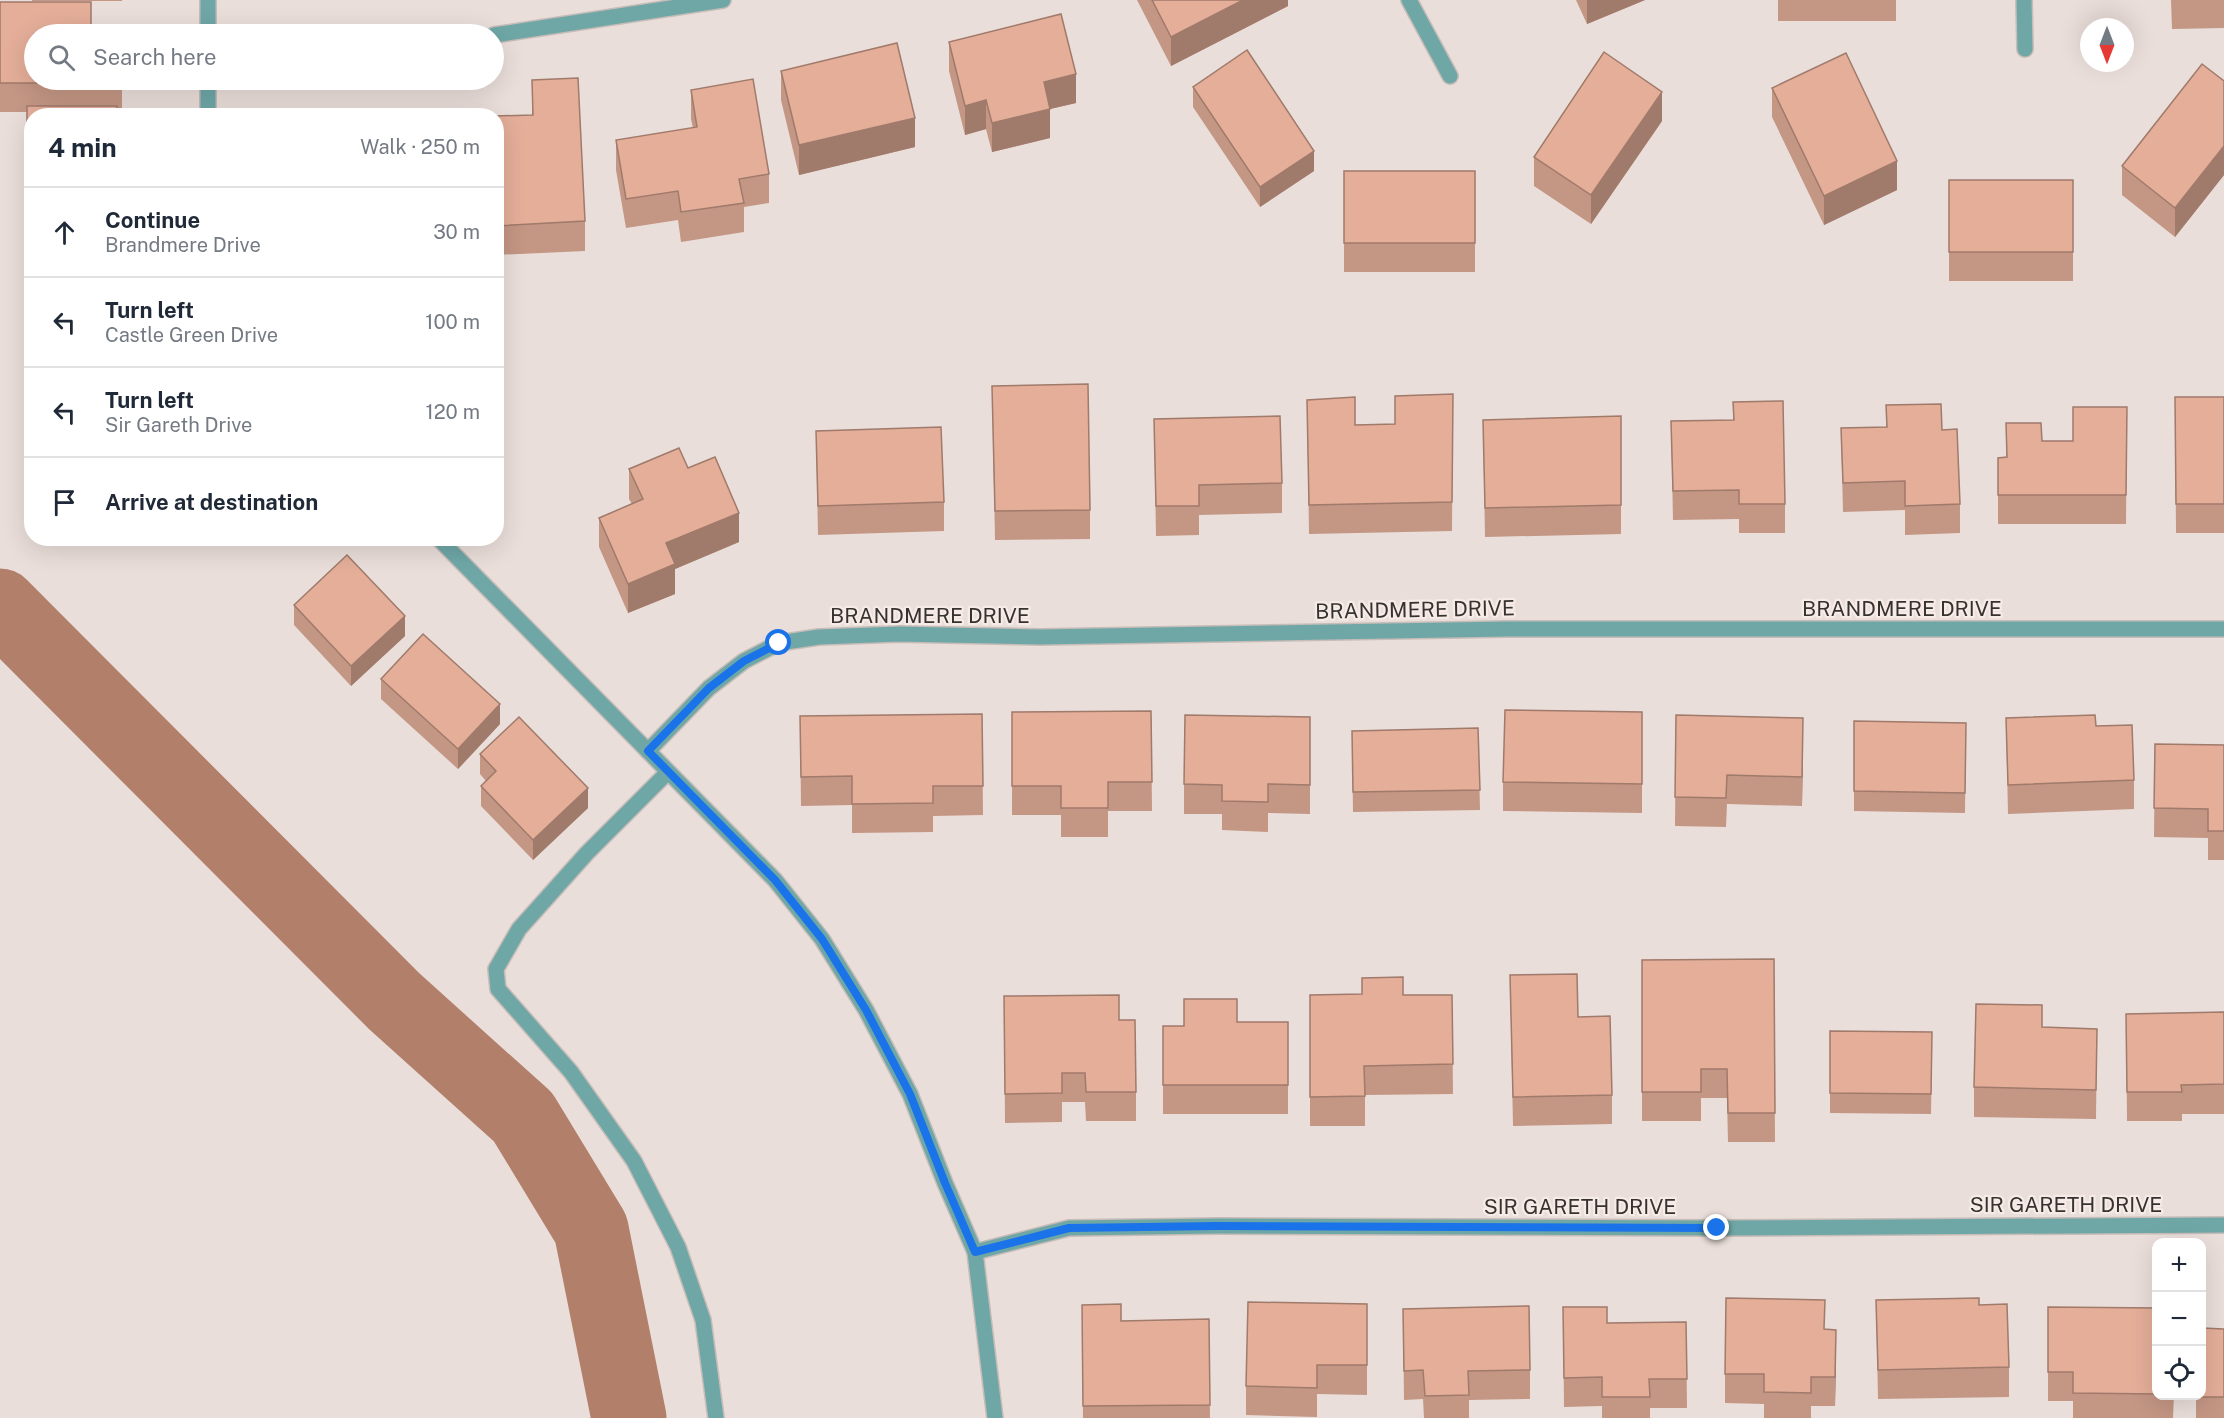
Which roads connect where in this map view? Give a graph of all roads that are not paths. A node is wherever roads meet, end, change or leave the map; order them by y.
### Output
1 (208, 0) edge
2 (723, 0) edge
3 (1409, 0) edge
4 (2024, 0) edge
5 (208, 24) edge
6 (504, 33) edge
7 (2025, 49) dead end
8 (1450, 76) dead end
9 (208, 90) edge
10 (208, 108) edge
11 (446, 546) edge
12 (2224, 629) edge
13 (648, 751) junction
14 (668, 772) junction
15 (2224, 1225) edge
16 (975, 1252) junction
17 (716, 1418) edge
18 (995, 1418) edge

1 - 5 street
2 - 6 street
3 - 8 street
4 - 7 street
9 - 10 street
11 - 13 street
12 - 13 street, BRANDMERE DRIVE
13 - 14 street
14 - 16 street
14 - 17 street
15 - 16 street, SIR GARETH DRIVE
16 - 18 street

